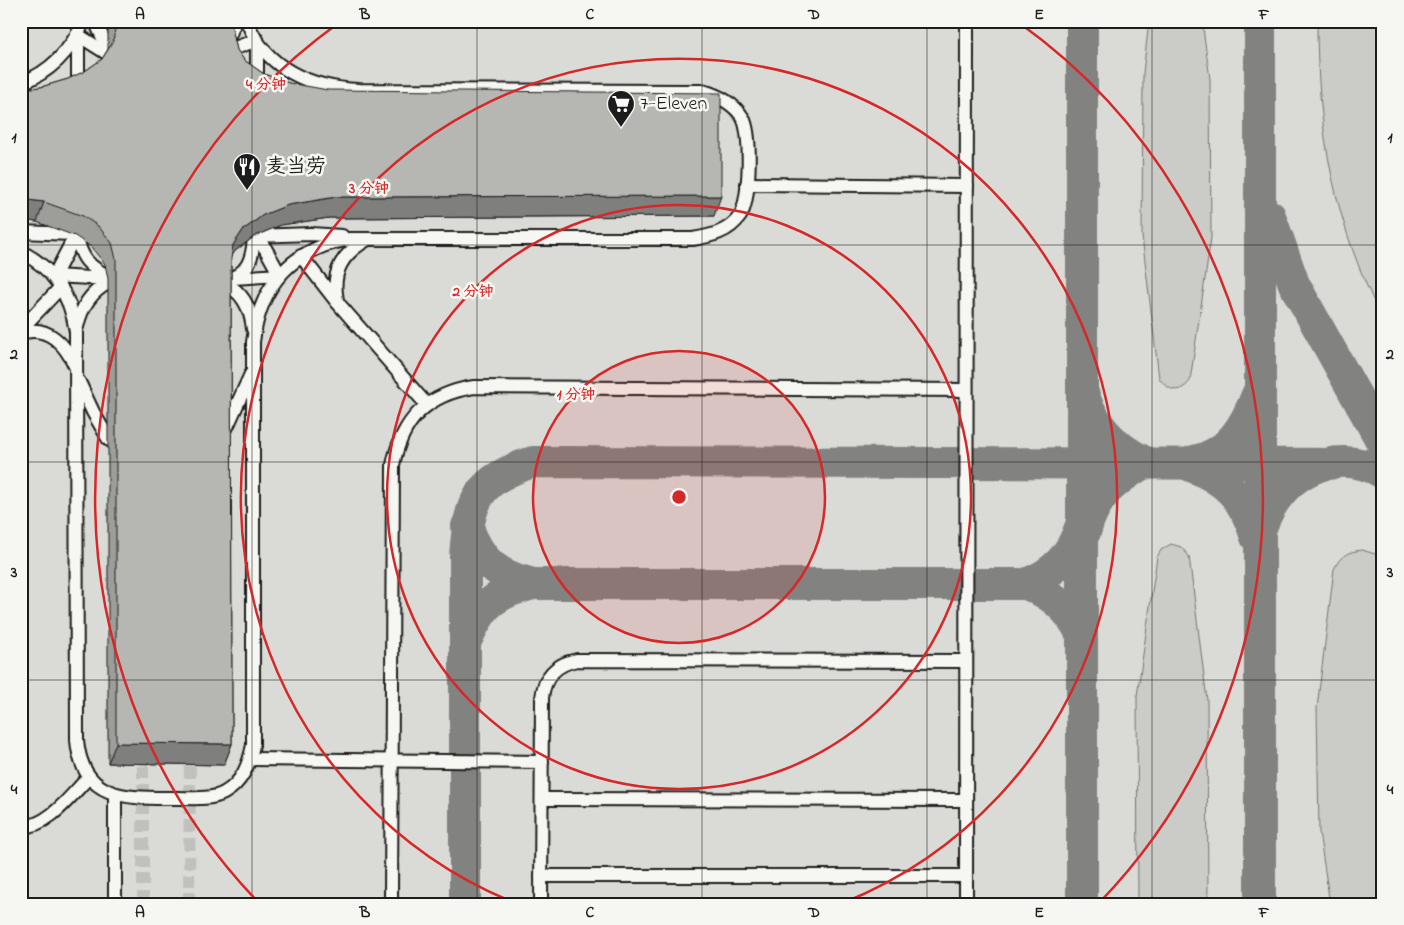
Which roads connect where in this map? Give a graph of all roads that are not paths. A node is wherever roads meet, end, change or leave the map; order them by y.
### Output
1 (84, 21) edge
2 (95, 21) edge
3 (235, 21) edge
4 (247, 21) edge
5 (967, 21) edge
6 (78, 35) junction
7 (257, 40) junction
8 (108, 54) junction
9 (229, 56) junction
10 (21, 83) edge
11 (359, 90) junction
12 (315, 98) edge
13 (747, 184) junction
14 (966, 186) junction
15 (21, 232) edge
16 (75, 236) junction
17 (254, 236) junction
18 (368, 239) junction
19 (21, 252) edge
20 (301, 256) junction
21 (280, 275) junction
22 (54, 276) junction
23 (108, 280) junction
24 (227, 280) junction
25 (61, 287) junction
26 (337, 302) junction
27 (21, 329) edge
28 (76, 332) junction
29 (21, 333) edge
30 (253, 342) junction
31 (253, 369) junction
32 (78, 376) junction
33 (966, 390) junction
34 (426, 404) junction
35 (226, 429) edge
36 (109, 440) dead end
37 (966, 661) junction
38 (250, 759) junction
39 (392, 761) junction
40 (542, 762) junction
41 (89, 777) junction
42 (115, 795) junction
43 (542, 800) junction
44 (966, 800) junction
45 (21, 827) edge
46 (542, 876) junction
47 (966, 876) junction
48 (115, 904) edge
49 (391, 904) edge
50 (542, 904) edge
51 (966, 904) edge

1 - 6 lane
2 - 8 lane
3 - 9 lane
4 - 7 lane
5 - 14 lane
6 - 8 lane
6 - 8 lane
6 - 10 lane
7 - 9 lane
7 - 9 lane
7 - 11 lane
11 - 12 lane
11 - 13 lane
13 - 14 lane
13 - 18 lane
14 - 33 lane
15 - 16 lane
16 - 22 lane
16 - 23 lane
17 - 18 lane
17 - 21 lane
17 - 24 lane
18 - 20 lane
18 - 26 lane
19 - 22 lane
20 - 21 lane
20 - 26 lane
21 - 24 lane
21 - 30 lane
22 - 23 lane
22 - 25 lane
23 - 28 lane
24 - 30 lane
25 - 27 lane
25 - 28 lane
26 - 34 lane
28 - 32 lane
29 - 32 lane
30 - 31 lane
31 - 35 lane
31 - 38 lane
32 - 36 lane
32 - 41 lane
33 - 34 lane
33 - 37 lane
34 - 39 lane
37 - 40 lane
37 - 44 lane
38 - 39 lane
38 - 42 lane
39 - 40 lane
39 - 49 lane
40 - 43 lane
41 - 42 lane
41 - 45 lane
42 - 48 lane
43 - 44 lane
43 - 46 lane
44 - 47 lane
46 - 47 lane
46 - 50 lane
47 - 51 lane

